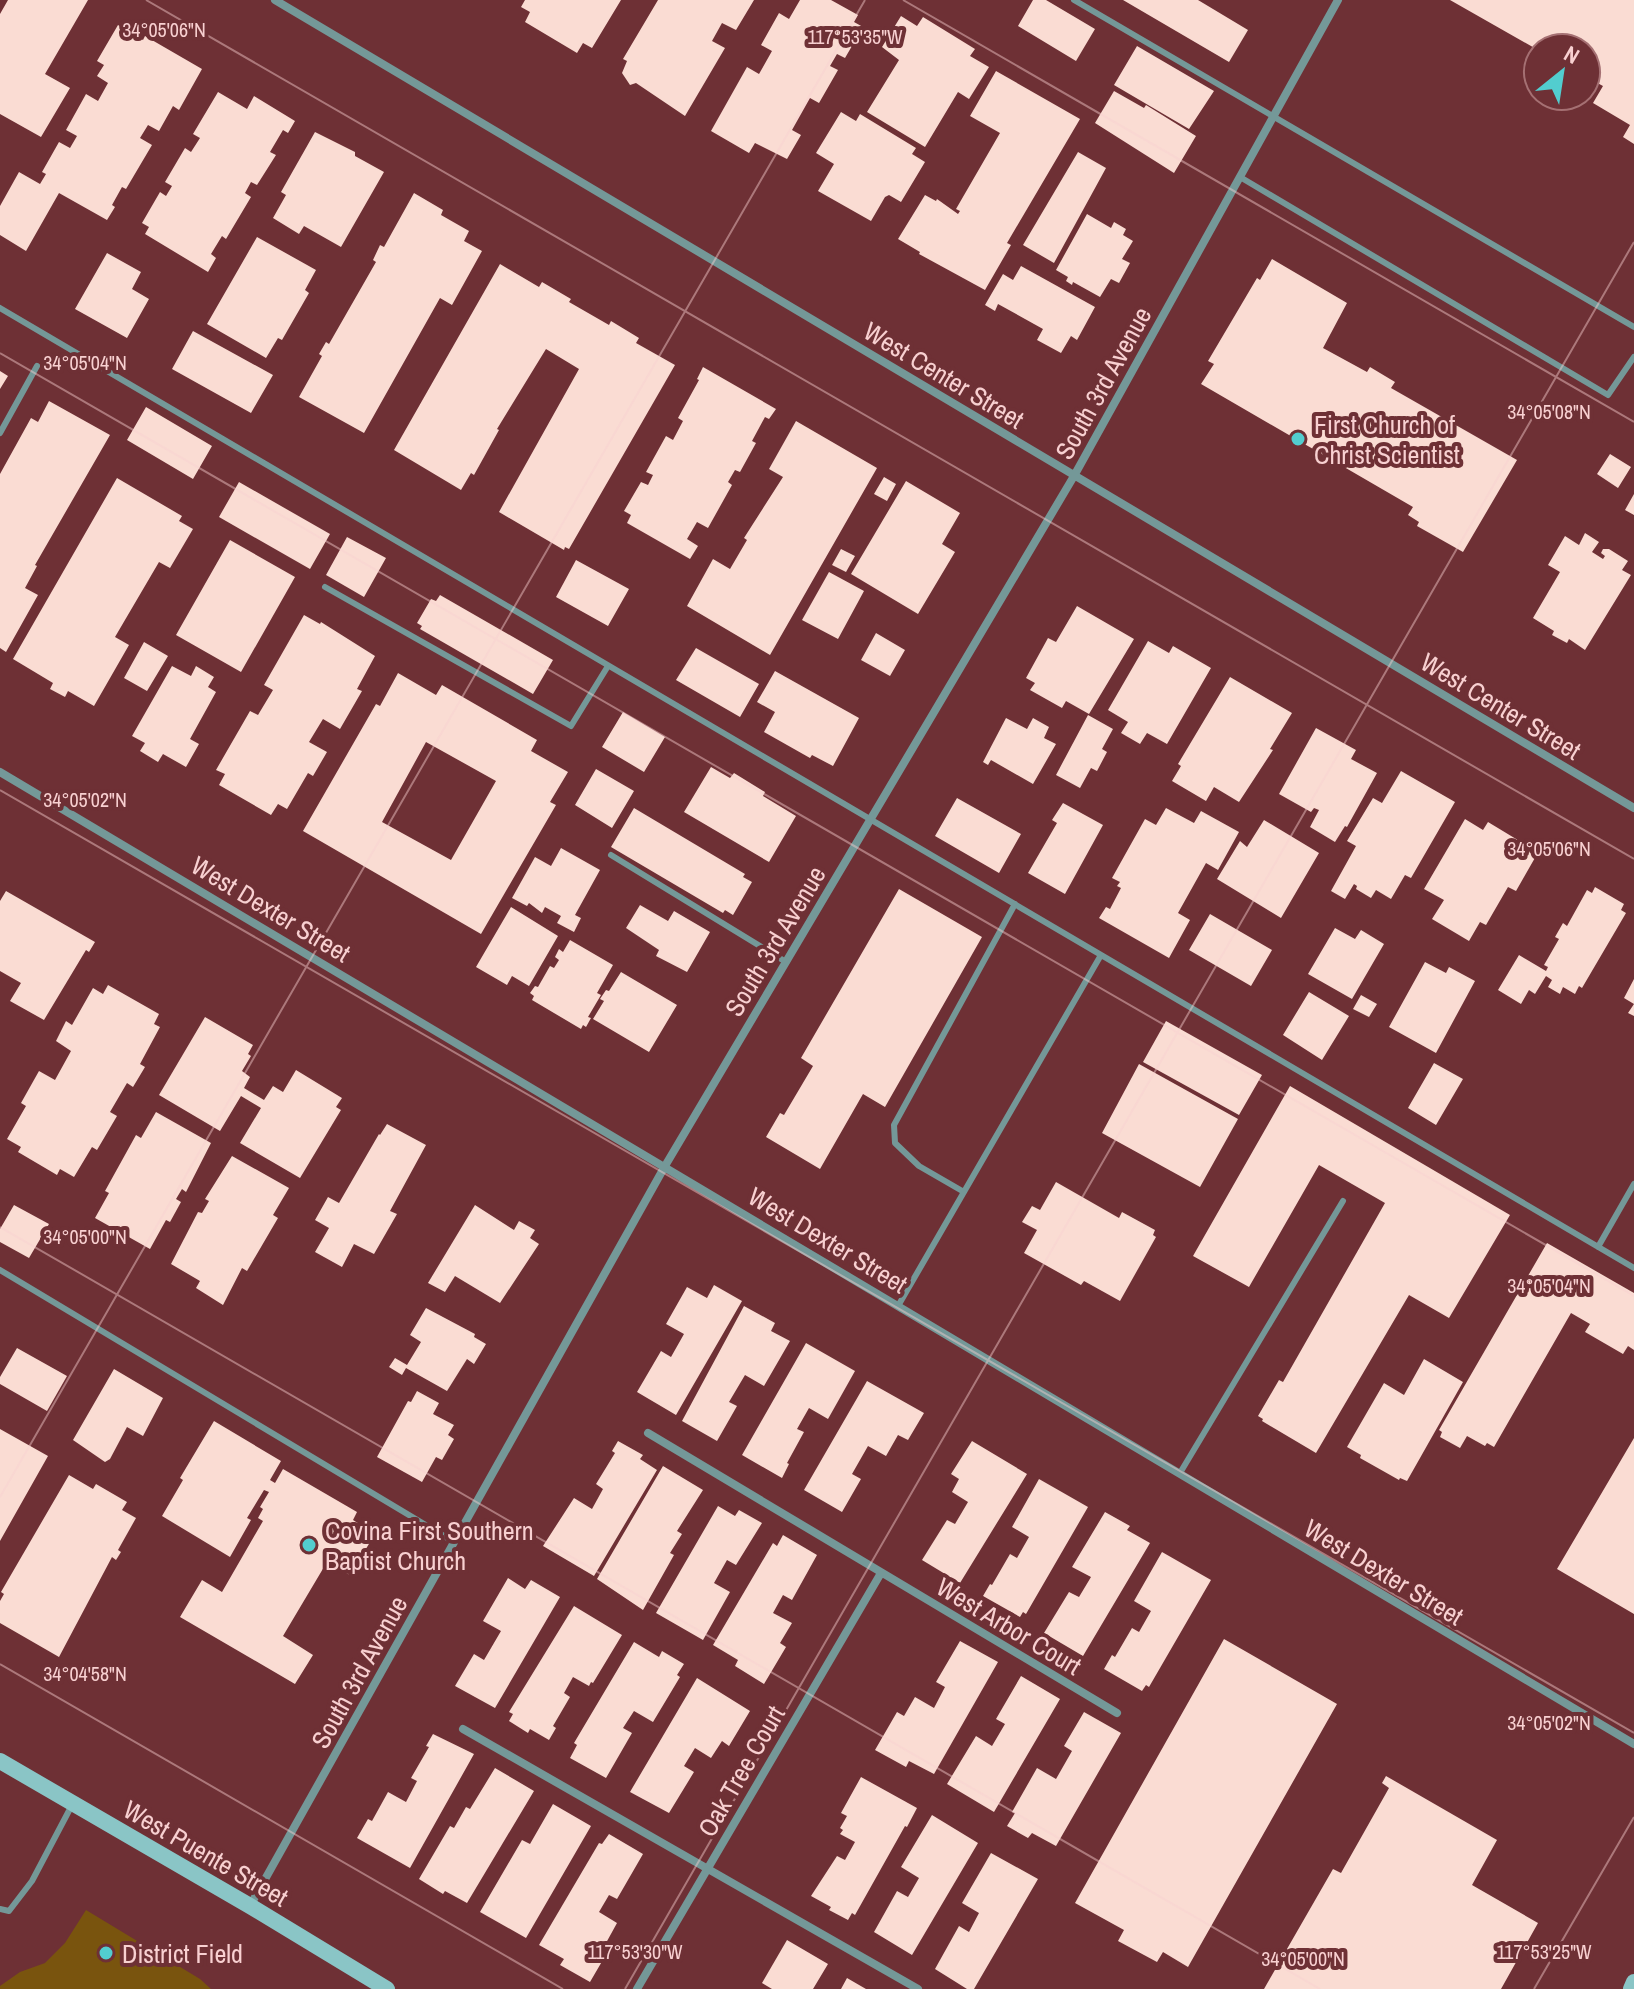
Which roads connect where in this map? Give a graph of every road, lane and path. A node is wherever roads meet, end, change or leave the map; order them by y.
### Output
1 (275, 0) edge
2 (1074, 0) edge
3 (1338, 0) edge
4 (1273, 117) junction
5 (1240, 177) junction
6 (0, 308) edge
7 (1634, 327) edge
8 (1634, 357) edge
9 (37, 366) dead end
10 (0, 433) edge
11 (1074, 476) junction
12 (325, 587) dead end
13 (608, 666) junction
14 (0, 772) edge
15 (1634, 808) edge
16 (870, 819) junction
17 (611, 855) dead end
18 (1015, 904) junction
19 (1101, 955) junction
20 (786, 962) junction
21 (665, 1166) junction
22 (1634, 1184) edge
23 (964, 1192) junction
24 (1343, 1201) dead end
25 (1598, 1247) junction
26 (1634, 1268) edge
27 (0, 1270) edge
28 (898, 1306) junction
29 (648, 1433) dead end
30 (1180, 1473) junction
31 (454, 1542) junction
32 (881, 1573) junction
33 (1117, 1713) dead end
34 (463, 1729) dead end
35 (1634, 1744) edge
36 (0, 1761) edge
37 (73, 1803) junction
38 (707, 1868) junction
39 (250, 1906) junction
40 (0, 1909) edge
41 (1634, 1982) edge
42 (387, 1989) edge
43 (637, 1989) edge
44 (918, 1989) edge
45 (1631, 1989) edge

1 - 11 street, West Center Street
2 - 4 lane
3 - 4 street, South 3rd Avenue
4 - 5 street, South 3rd Avenue
4 - 7 lane
5 - 8 lane
5 - 11 street, South 3rd Avenue
6 - 13 lane
9 - 10 lane
11 - 15 street, West Center Street
11 - 16 street, South 3rd Avenue
12 - 13 lane
13 - 16 lane
14 - 21 street, West Dexter Street
16 - 18 lane
16 - 20 street, South 3rd Avenue
17 - 20 lane
18 - 19 lane
18 - 23 lane
19 - 23 lane
19 - 25 lane
20 - 21 street, South 3rd Avenue
21 - 28 street, West Dexter Street
21 - 31 street, South 3rd Avenue
22 - 25 lane
23 - 28 lane
24 - 30 lane
25 - 26 lane
27 - 31 lane
28 - 30 street, West Dexter Street
29 - 32 street, West Arbor Court
30 - 35 street, West Dexter Street
31 - 39 street, South 3rd Avenue
32 - 33 street, West Arbor Court
32 - 38 street, Oak Tree Court
34 - 38 street
36 - 37 street, West Puente Street
37 - 39 street, West Puente Street
37 - 40 lane
38 - 43 street, Oak Tree Court
38 - 44 street
39 - 42 street, West Puente Street
41 - 45 street

